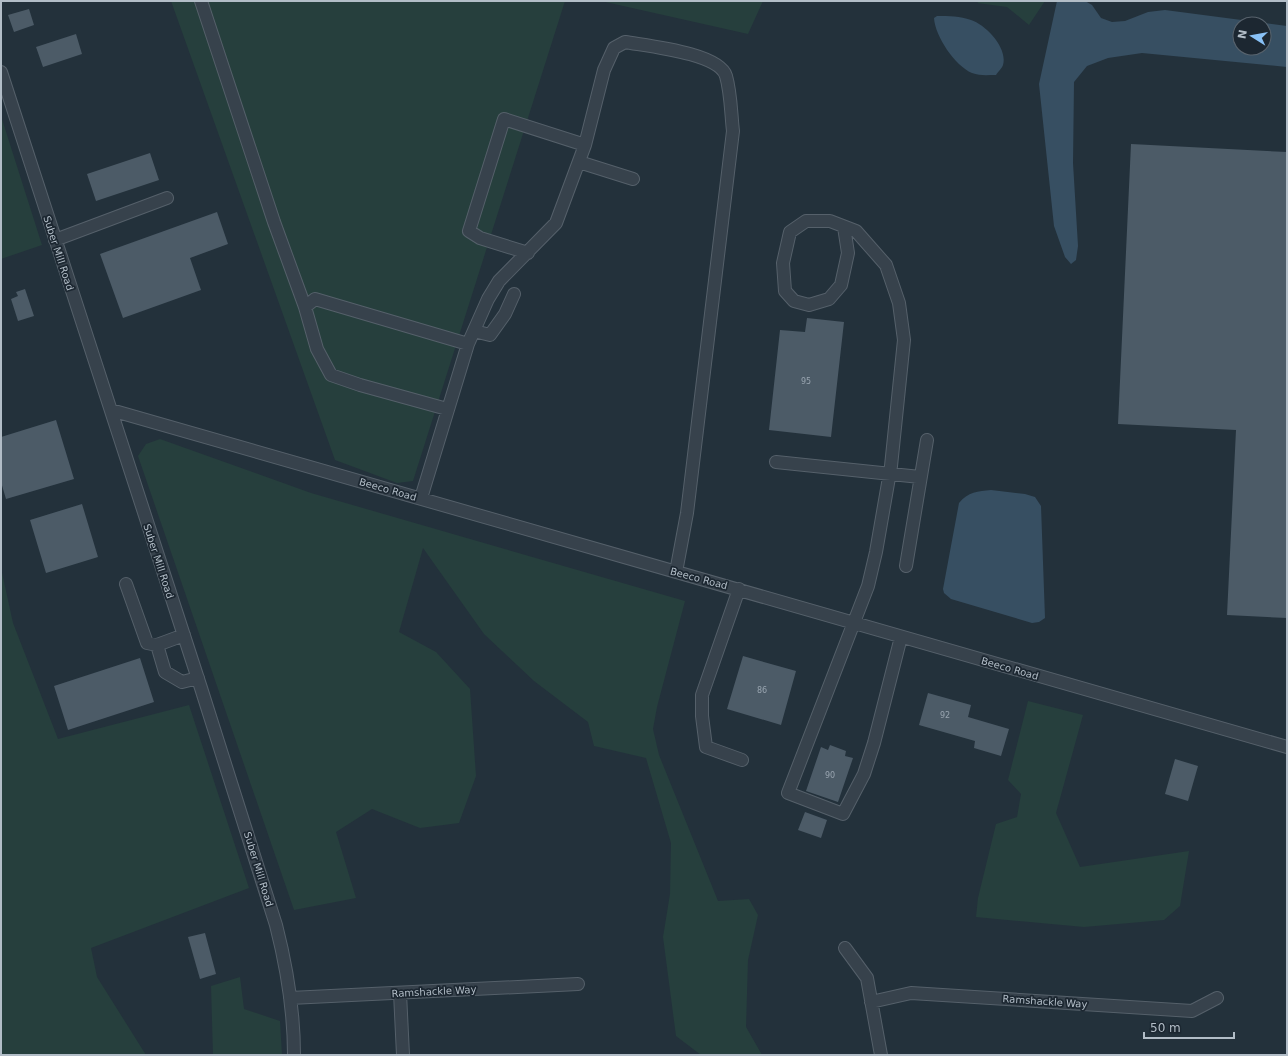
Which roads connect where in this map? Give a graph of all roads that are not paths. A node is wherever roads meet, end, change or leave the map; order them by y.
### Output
1 (201, 1) edge
2 (1, 72) edge
3 (585, 145) junction
4 (579, 162) junction
5 (633, 179) dead end
6 (167, 198) dead end
7 (844, 227) junction
8 (55, 240) junction
9 (528, 253) junction
10 (514, 294) dead end
11 (305, 307) junction
12 (474, 331) junction
13 (468, 344) junction
14 (448, 409) junction
15 (111, 410) junction
16 (927, 440) dead end
17 (776, 462) dead end
18 (890, 474) junction
19 (920, 477) junction
20 (421, 498) junction
21 (906, 566) dead end
22 (676, 572) junction
23 (126, 584) dead end
24 (739, 589) junction
25 (854, 624) junction
26 (184, 635) junction
27 (901, 637) junction
28 (157, 645) junction
29 (198, 678) junction
30 (1287, 747) edge
31 (742, 760) dead end
32 (845, 948) dead end
33 (578, 984) dead end
34 (400, 992) junction
35 (290, 998) junction
36 (1218, 998) dead end
37 (871, 1002) junction
38 (294, 1055) edge
39 (403, 1055) edge
40 (881, 1055) edge

1 - 11 street
2 - 8 street, Suber Mill Road
3 - 4 street
3 - 9 street
3 - 22 street
4 - 5 street
4 - 9 street
6 - 8 street
7 - 7 street
7 - 18 street
8 - 15 street, Suber Mill Road
9 - 12 street
10 - 12 street
11 - 13 street
11 - 14 street
12 - 13 street
13 - 14 street
14 - 20 street
15 - 20 street, Beeco Road
15 - 26 street, Suber Mill Road
16 - 19 street
17 - 18 street
18 - 19 street
18 - 25 street
19 - 21 street
20 - 22 street, Beeco Road
22 - 24 street, Beeco Road
23 - 28 street
24 - 25 street, Beeco Road
24 - 31 street
25 - 27 street, Beeco Road
25 - 27 street
26 - 28 street
26 - 29 street, Suber Mill Road
27 - 30 street, Beeco Road
28 - 29 street
29 - 35 street, Suber Mill Road
32 - 37 street
33 - 34 street, Ramshackle Way
34 - 35 street, Ramshackle Way
34 - 39 street
35 - 38 street, Suber Mill Road
36 - 37 street, Ramshackle Way
37 - 40 street

